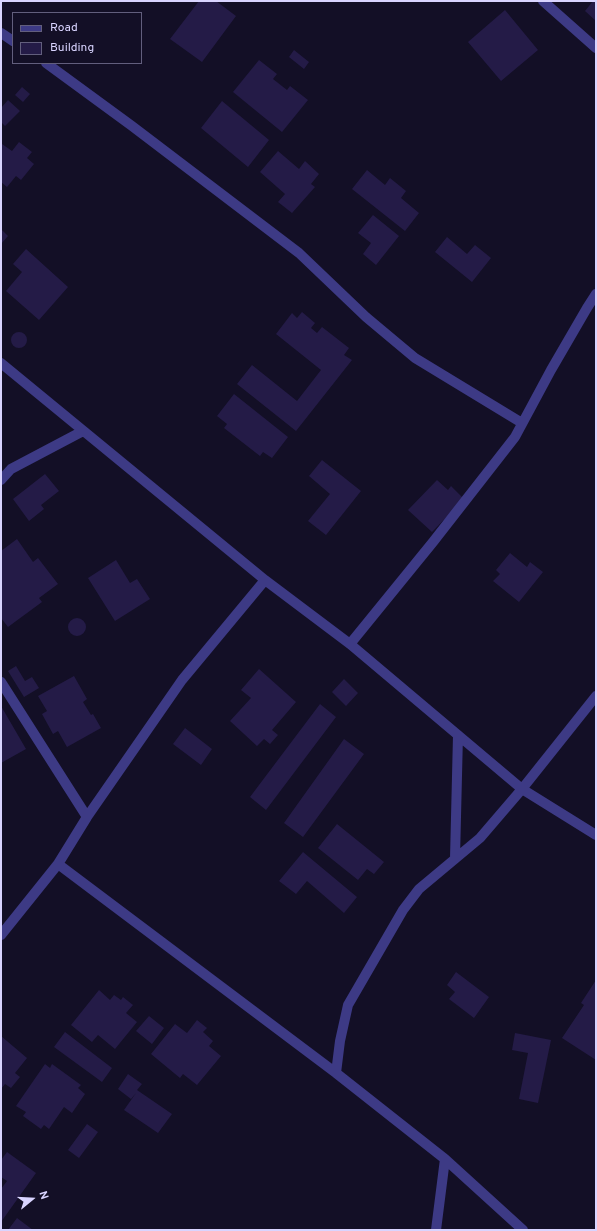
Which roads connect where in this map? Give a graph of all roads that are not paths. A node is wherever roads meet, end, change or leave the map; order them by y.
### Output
1 (543, 1) edge
2 (1, 33) edge
3 (12, 40) edge
4 (596, 48) edge
5 (47, 64) edge
6 (596, 294) edge
7 (1, 363) edge
8 (522, 423) junction
9 (83, 430) junction
10 (1, 480) edge
11 (265, 580) junction
12 (350, 644) junction
13 (1, 682) edge
14 (596, 696) edge
15 (458, 736) junction
16 (522, 790) junction
17 (88, 817) junction
18 (596, 835) edge
19 (455, 858) junction
20 (58, 864) junction
21 (1, 935) edge
22 (336, 1073) junction
23 (445, 1159) junction
24 (436, 1230) edge
25 (523, 1230) edge

1 - 4 street
2 - 3 street
5 - 8 street
6 - 8 street
7 - 9 street
8 - 12 street
9 - 10 street
9 - 11 street
11 - 12 street
11 - 17 street
12 - 15 street
13 - 17 street
14 - 16 street
15 - 16 street
15 - 19 street
16 - 18 street
16 - 19 street
17 - 20 street
19 - 22 street
20 - 21 street
20 - 22 street
22 - 23 street
23 - 24 street
23 - 25 street

